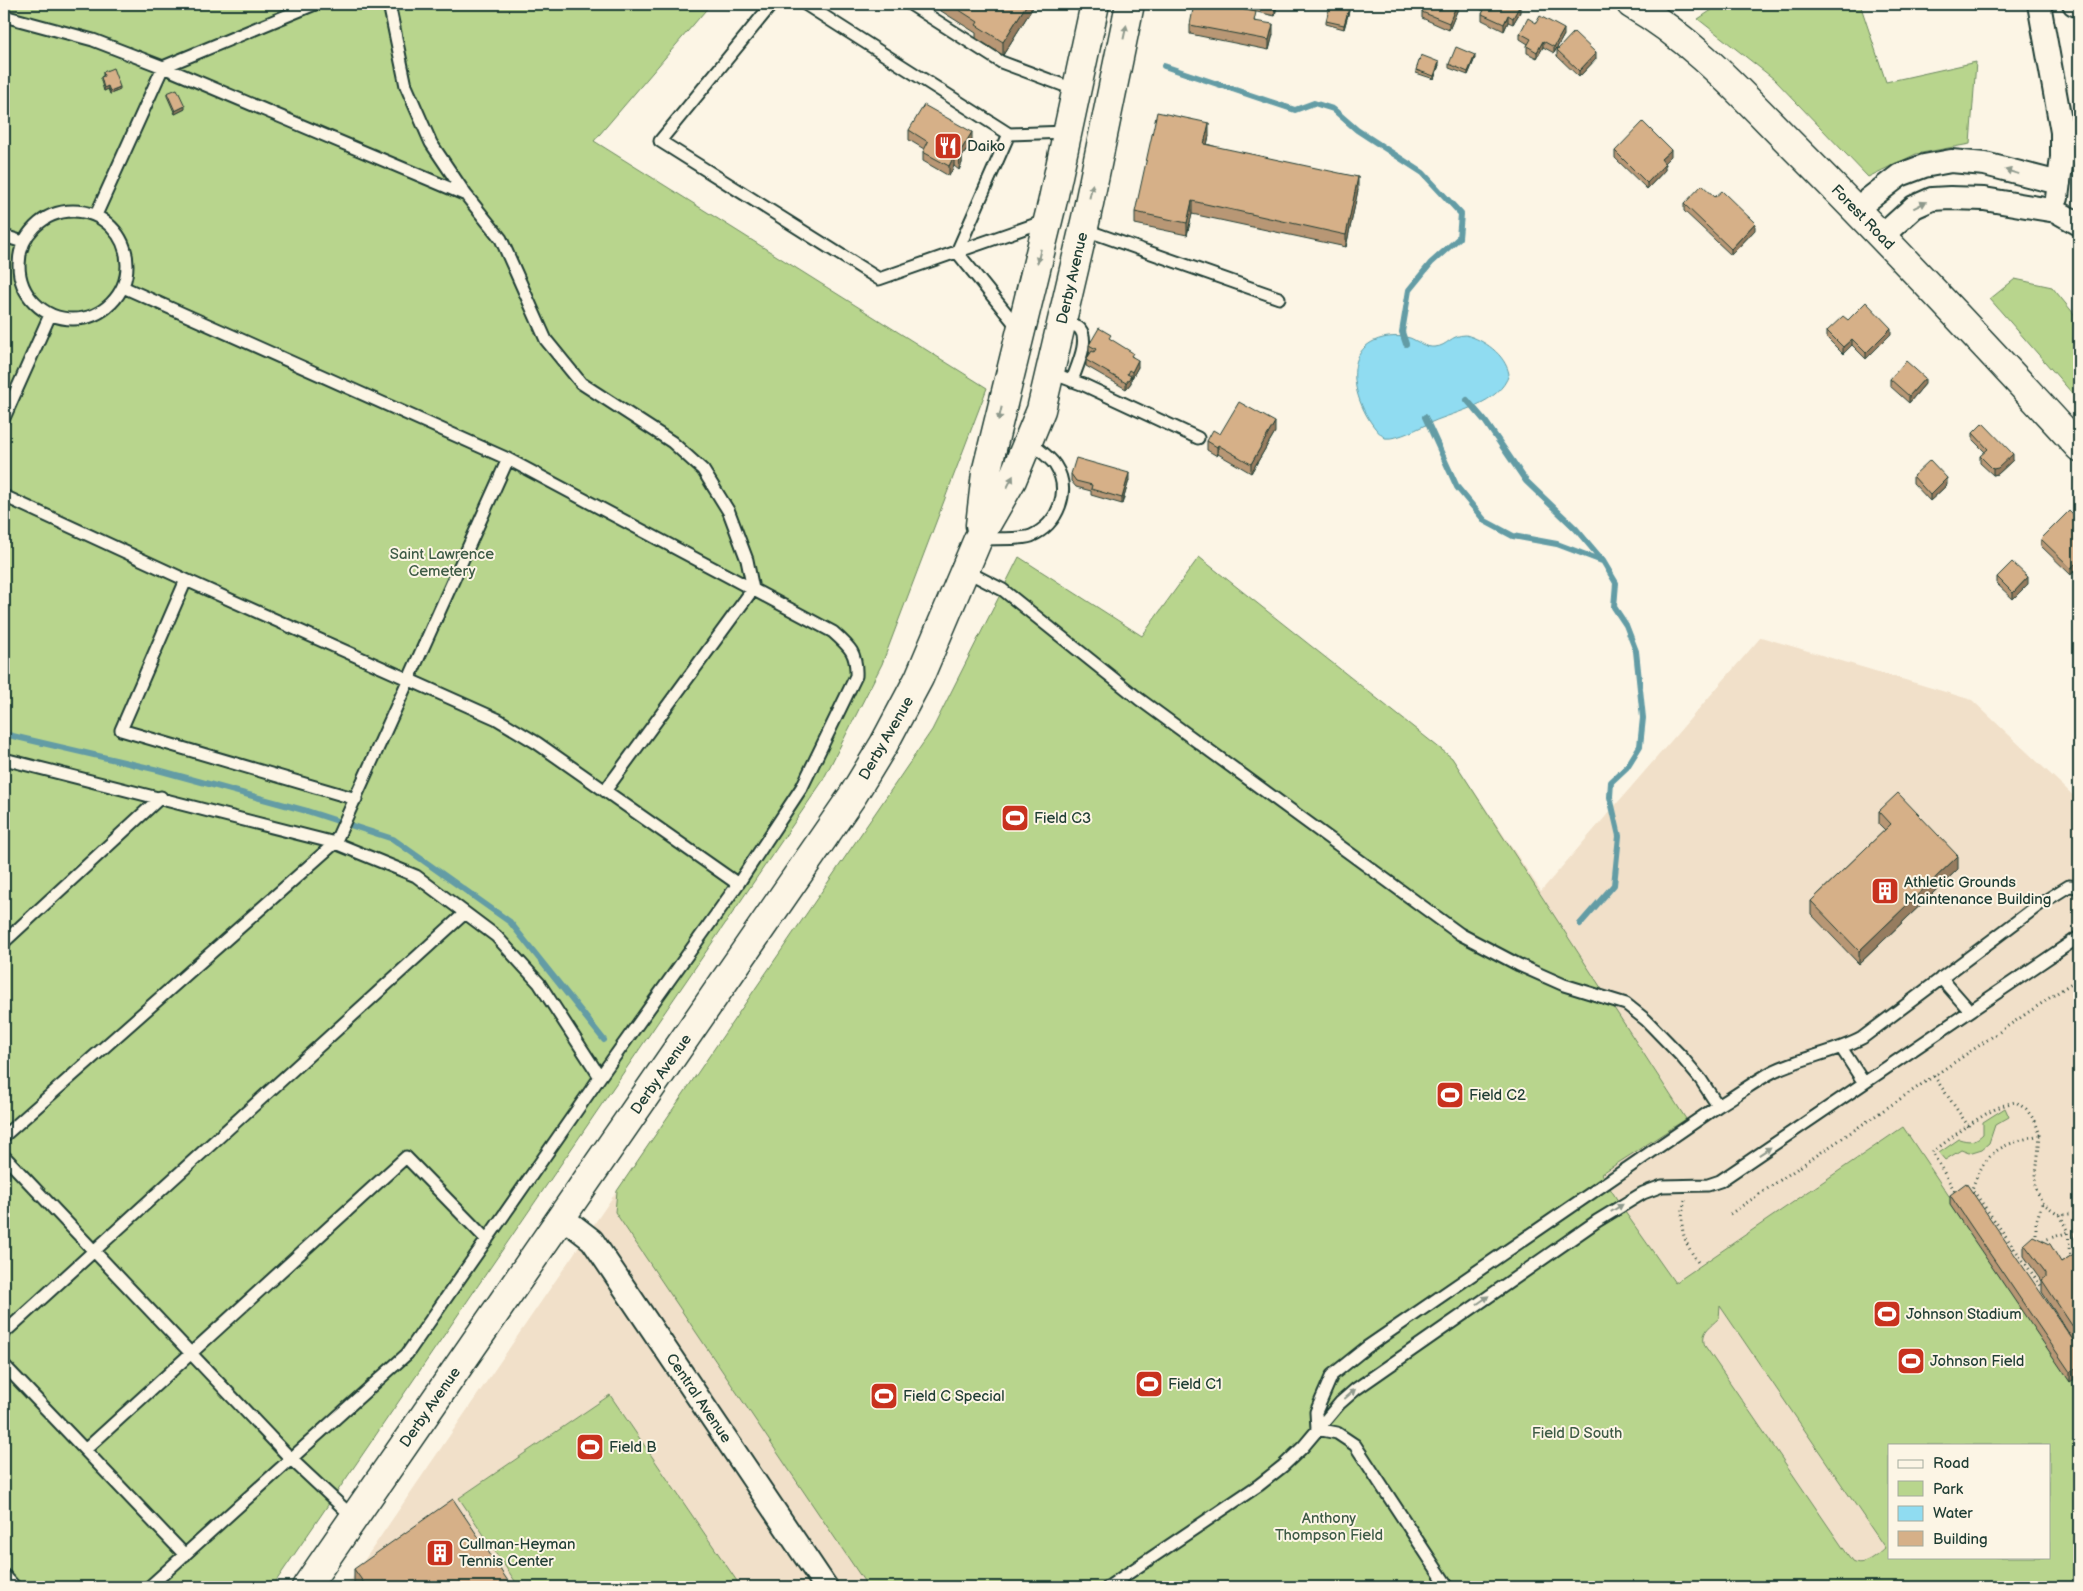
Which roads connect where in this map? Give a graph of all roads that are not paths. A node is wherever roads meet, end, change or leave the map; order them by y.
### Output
1 (315, 4) edge
2 (389, 4) edge
3 (772, 4) edge
4 (805, 4) edge
5 (910, 4) edge
6 (1095, 4) edge
7 (1130, 4) edge
8 (1631, 4) edge
9 (2039, 4) edge
10 (2074, 4) edge
11 (2079, 6) edge
12 (4, 16) edge
13 (163, 67) junction
14 (1076, 90) junction
15 (1067, 132) junction
16 (1009, 134) junction
17 (2060, 184) junction
18 (466, 195) junction
19 (1856, 209) junction
20 (2056, 210) junction
21 (96, 215) junction
22 (1048, 220) junction
23 (2079, 224) edge
24 (1083, 229) junction
25 (4, 236) edge
26 (1882, 236) junction
27 (23, 242) junction
28 (957, 252) junction
29 (123, 287) junction
30 (1279, 298) dead end
31 (50, 315) junction
32 (1020, 330) junction
33 (1060, 377) junction
34 (4, 418) edge
35 (1198, 438) dead end
36 (1028, 440) junction
37 (2079, 447) edge
38 (508, 459) junction
39 (4, 496) edge
40 (978, 539) junction
41 (966, 571) junction
42 (186, 580) junction
43 (753, 590) junction
44 (410, 679) junction
45 (4, 759) edge
46 (605, 791) junction
47 (161, 797) junction
48 (356, 799) junction
49 (335, 843) junction
50 (738, 884) junction
51 (2079, 887) edge
52 (466, 913) junction
53 (2079, 937) edge
54 (4, 942) edge
55 (1941, 978) junction
56 (1970, 1012) junction
57 (1842, 1049) junction
58 (600, 1077) junction
59 (1864, 1084) junction
60 (1718, 1106) junction
61 (4, 1136) edge
62 (4, 1156) edge
63 (562, 1216) junction
64 (487, 1240) junction
65 (94, 1251) junction
66 (4, 1333) edge
67 (192, 1355) junction
68 (4, 1365) edge
69 (1317, 1429) junction
70 (85, 1450) junction
71 (291, 1459) junction
72 (354, 1518) junction
73 (186, 1555) junction
74 (4, 1575) edge
75 (15, 1587) edge
76 (149, 1587) edge
77 (306, 1587) edge
78 (826, 1587) edge
79 (1108, 1587) edge
80 (1448, 1587) edge

1 - 13 lane
2 - 18 lane
3 - 28 lane
4 - 16 lane
5 - 14 lane
6 - 14 main road, Derby Avenue
24 -> 7 main road, Derby Avenue
8 - 19 main road, Forest Road
9 - 17 street
10 - 11 street
12 - 13 lane
13 - 18 lane
13 - 21 lane
14 - 15 main road, Derby Avenue
15 - 16 lane
15 - 22 main road, Derby Avenue
16 - 28 lane
17 -> 19 street
17 - 20 street
18 - 43 lane
19 - 26 main road, Forest Road
20 - 23 street
26 -> 20 street
21 - 27 lane
21 - 29 lane
22 - 24 main road
22 - 28 lane
22 -> 32 main road, Derby Avenue
24 - 30 lane
24 - 33 main road, Derby Avenue
25 - 27 lane
26 - 37 main road, Forest Road
27 - 31 lane
28 - 32 lane
29 - 31 lane
29 - 38 lane
31 - 34 lane
32 -> 40 main road, Derby Avenue
33 - 35 lane
33 - 36 main road, Derby Avenue
40 -> 36 main road, Derby Avenue
36 - 40 lane
38 - 43 lane
38 - 44 lane
39 - 42 lane
40 - 41 main road, Derby Avenue
41 - 60 lane
41 - 63 main road, Derby Avenue
42 - 44 lane
42 - 48 lane
43 - 46 lane
43 - 50 lane
44 - 46 lane
44 - 48 lane
45 - 47 lane
46 - 50 lane
47 - 49 lane
47 - 54 lane
48 - 49 lane
49 - 52 lane
49 - 61 lane
50 - 58 lane
51 - 55 lane
52 - 58 lane
52 - 65 lane
53 - 56 lane
55 - 56 lane
55 - 57 lane
56 - 59 lane
57 - 59 lane
57 - 60 lane
58 - 64 lane
69 -> 59 lane
60 - 69 lane
62 - 65 lane
63 - 72 main road, Derby Avenue
63 - 78 street, Central Avenue
64 - 67 lane
64 - 71 lane
65 - 66 lane
65 - 67 lane
67 - 70 lane
67 - 71 lane
68 - 70 lane
69 - 79 lane
69 - 80 lane
70 - 73 lane
71 - 72 lane
71 - 73 lane
72 - 77 main road, Derby Avenue
73 - 76 lane
74 - 75 lane

